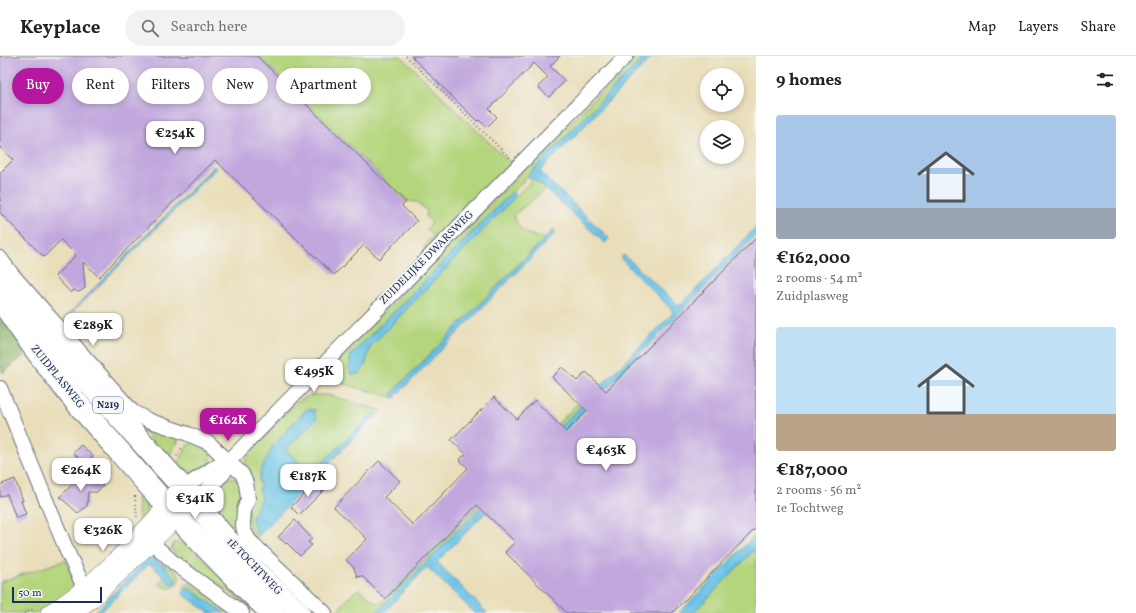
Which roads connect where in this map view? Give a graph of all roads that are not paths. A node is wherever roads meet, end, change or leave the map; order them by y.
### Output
1 (626, 56) edge
2 (0, 258) edge
3 (0, 276) edge
4 (0, 299) edge
5 (0, 388) edge
6 (229, 461) junction
7 (189, 494) junction
8 (172, 511) junction
9 (146, 537) junction
10 (89, 594) junction
11 (49, 613) edge
12 (73, 613) edge
13 (242, 613) edge
14 (272, 613) edge
15 (299, 613) edge
16 (325, 613) edge

1 - 6 street, ZUIDELIJKE DWARSWEG
2 - 6 street
3 - 7 main road, ZUIDPLASWEG / N219
4 - 8 main road, ZUIDPLASWEG / N219
5 - 10 street
6 - 7 street, ZUIDELIJKE DWARSWEG
6 - 16 street, 1E TOCHTWEG
7 - 8 street, ZUIDELIJKE DWARSWEG
7 - 15 main road, 1E TOCHTWEG / N219
8 - 9 street, ZUIDELIJKE DWARSWEG
8 - 14 main road, 1E TOCHTWEG / N219
9 - 10 street, ZUIDELIJKE DWARSWEG
9 - 13 street
10 - 11 street, ZUIDELIJKE DWARSWEG
10 - 12 street, ZUIDELIJKE DWARSWEG

